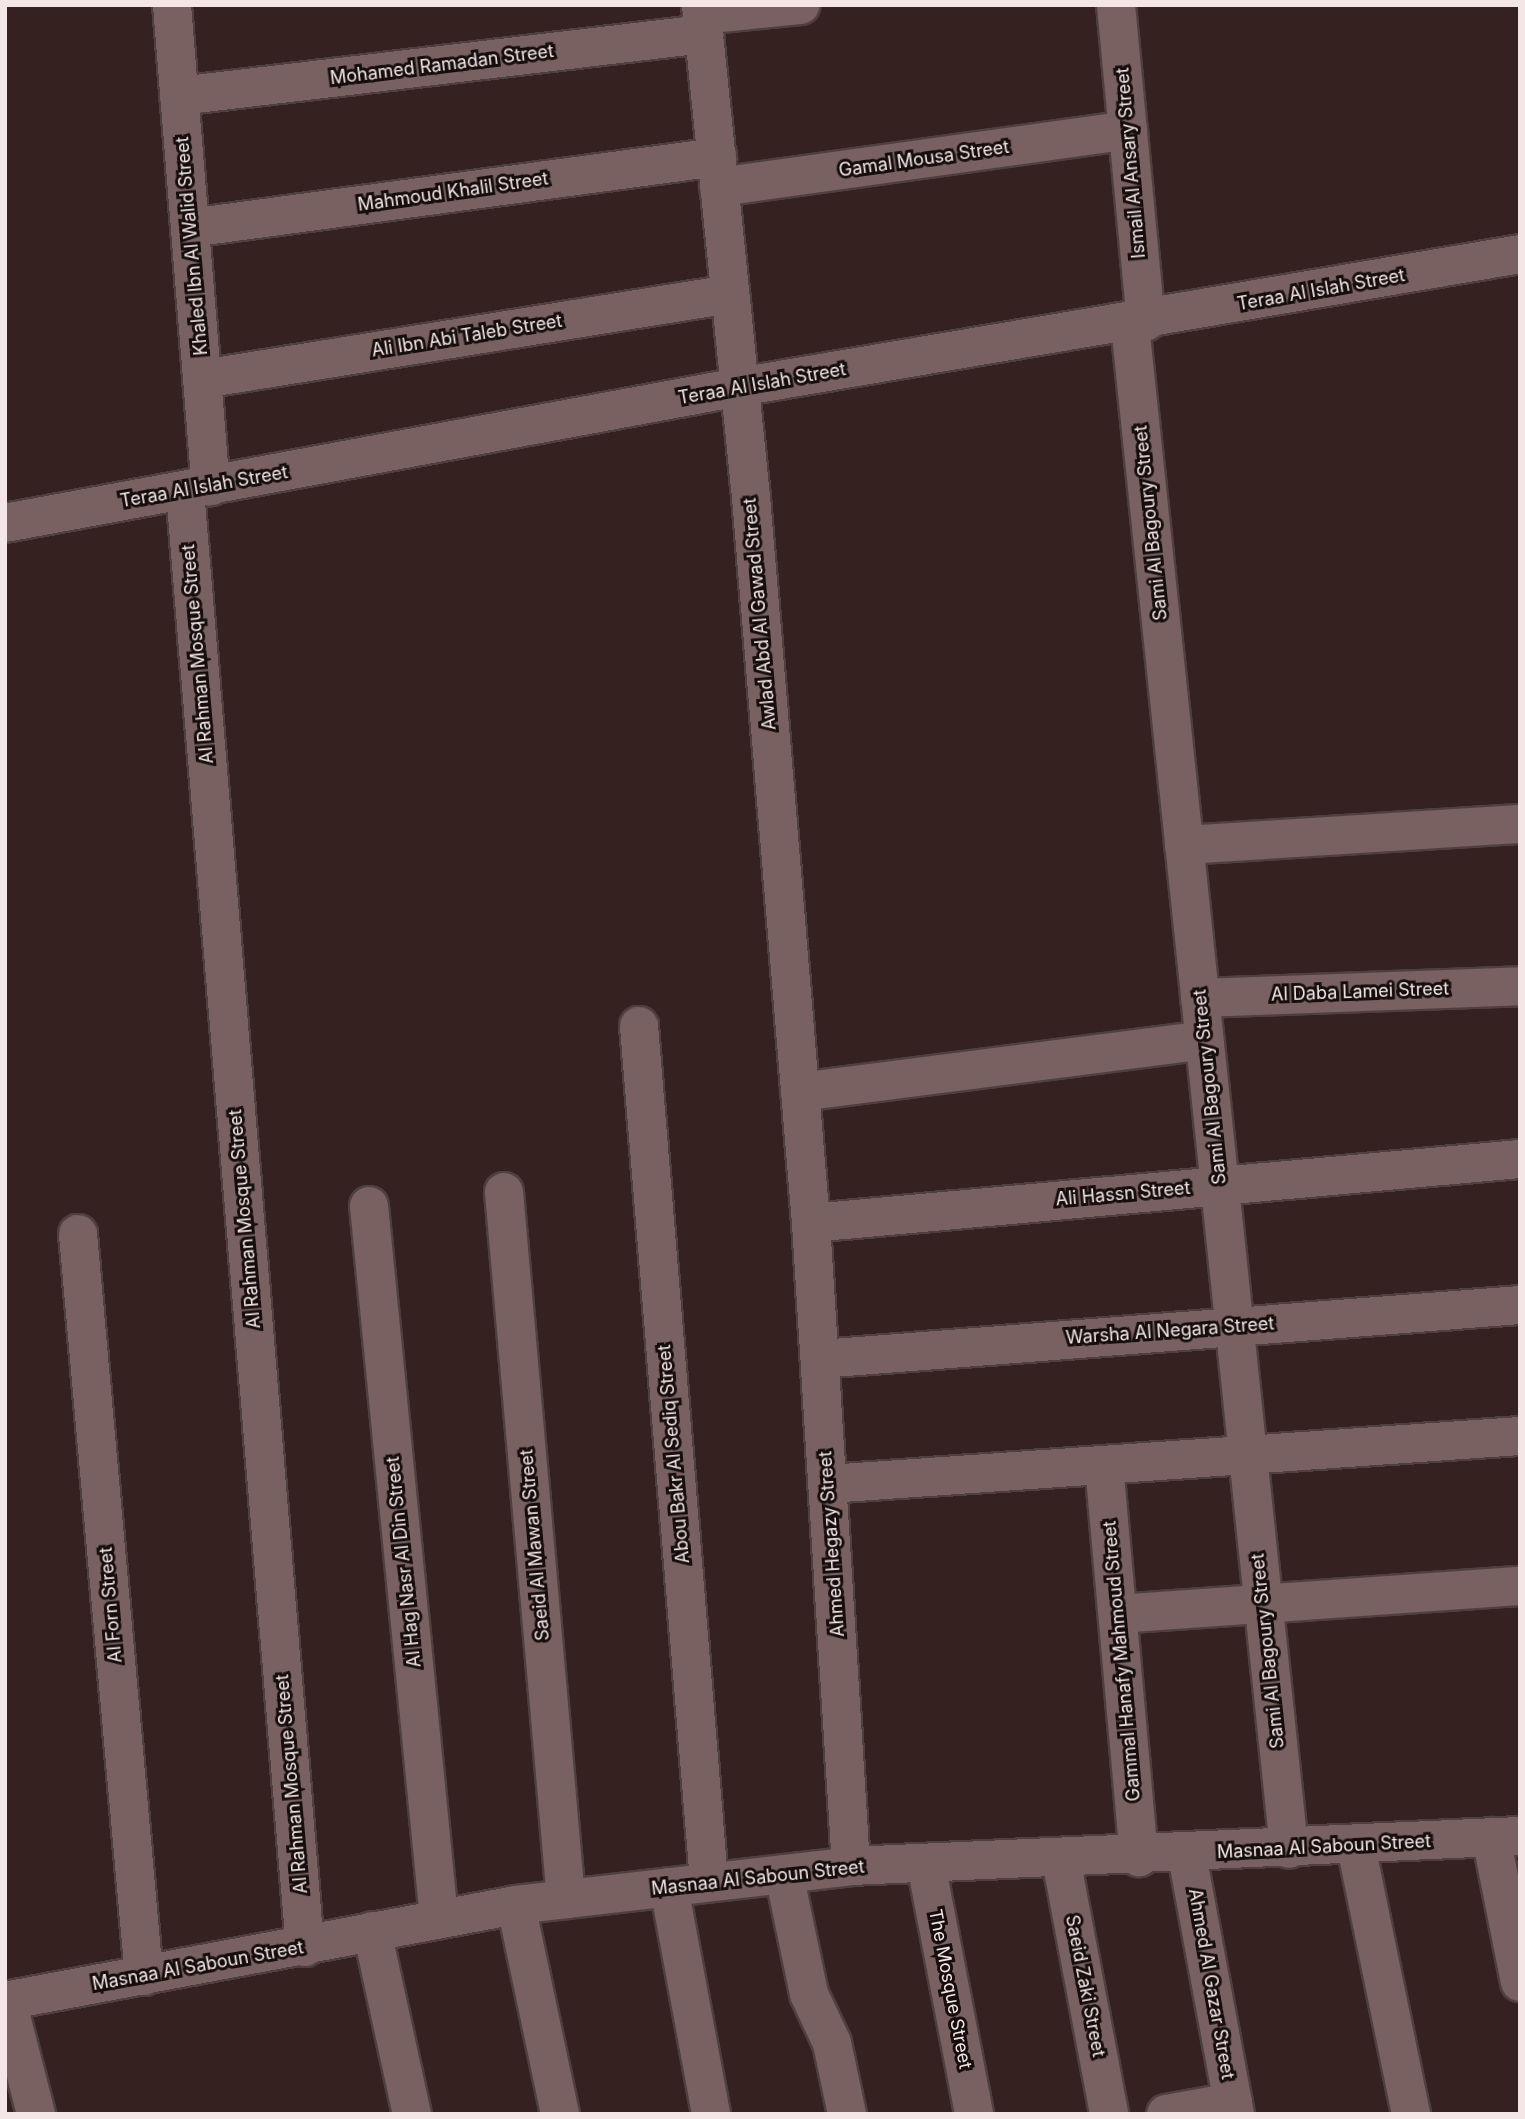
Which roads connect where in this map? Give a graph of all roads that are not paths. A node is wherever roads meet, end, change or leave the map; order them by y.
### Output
1 (172, 5) edge
2 (800, 5) edge
3 (1116, 5) edge
4 (703, 18) edge
5 (179, 96) junction
6 (1128, 131) junction
7 (718, 172) junction
8 (190, 228) junction
9 (1520, 254) edge
10 (730, 294) junction
11 (1138, 323) junction
12 (203, 379) junction
13 (739, 387) junction
14 (198, 489) junction
15 (5, 523) edge
16 (1520, 824) edge
17 (1184, 845) junction
18 (1520, 986) edge
19 (1200, 998) junction
20 (639, 1026) dead end
21 (1205, 1040) junction
22 (800, 1092) junction
23 (1520, 1159) edge
24 (1220, 1186) junction
25 (504, 1192) dead end
26 (369, 1206) dead end
27 (811, 1223) junction
28 (78, 1234) dead end
29 (1520, 1305) edge
30 (1235, 1325) junction
31 (820, 1359) junction
32 (1520, 1436) edge
33 (1248, 1455) junction
34 (1104, 1465) junction
35 (828, 1484) junction
36 (1520, 1587) edge
37 (1264, 1604) junction
38 (1118, 1614) junction
39 (1505, 1837) edge
40 (1356, 1846) junction
41 (1289, 1849) junction
42 (1187, 1855) junction
43 (1139, 1857) junction
44 (1061, 1859) junction
45 (926, 1864) junction
46 (852, 1866) junction
47 (784, 1874) junction
48 (709, 1882) junction
49 (669, 1887) junction
50 (566, 1899) junction
51 (516, 1905) junction
52 (439, 1918) junction
53 (372, 1931) junction
54 (305, 1947) junction
55 (144, 1976) junction
56 (1520, 1982) edge
57 (6, 2001) edge
58 (1234, 2108) edge
59 (36, 2114) edge
60 (412, 2114) edge
61 (560, 2114) edge
62 (711, 2114) edge
63 (847, 2114) edge
64 (974, 2114) edge
65 (1108, 2114) edge
66 (1166, 2114) edge
67 (1411, 2114) edge

1 - 5 street, Khaled Ibn Al Walid Street
2 - 4 street, Mohamed Ramadan Street
3 - 6 street, Ismail Al Ansary Street
4 - 5 street, Mohamed Ramadan Street
4 - 7 street, Awlad Abd Al Gawad Street
5 - 8 street, Khaled Ibn Al Walid Street
6 - 7 street, Gamal Mousa Street
6 - 11 street, Ismail Al Ansary Street
7 - 8 street, Mahmoud Khalil Street
7 - 10 street, Awlad Abd Al Gawad Street
8 - 12 street, Khaled Ibn Al Walid Street
9 - 11 street, Teraa Al Islah Street
10 - 12 street, Ali Ibn Abi Taleb Street
10 - 13 street, Awlad Abd Al Gawad Street
11 - 13 street, Teraa Al Islah Street
11 - 17 street, Sami Al Bagoury Street
12 - 14 street, Khaled Ibn Al Walid Street
13 - 14 street, Teraa Al Islah Street
13 - 22 street, Awlad Abd Al Gawad Street
14 - 15 street, Teraa Al Islah Street
14 - 54 street, Al Rahman Mosque Street
16 - 17 street
17 - 19 street, Sami Al Bagoury Street
18 - 19 street, Al Daba Lamei Street
19 - 21 street, Sami Al Bagoury Street
20 - 48 street, Abou Bakr Al Sediq Street
21 - 22 street
21 - 24 street, Sami Al Bagoury Street
22 - 27 street, Awlad Abd Al Gawad Street
23 - 24 street, Ali Hassn Street
24 - 27 street, Ali Hassn Street
24 - 30 street, Sami Al Bagoury Street
25 - 50 street, Saeid Al Mawan Street
26 - 52 street, Al Hag Nasr Al Din Street
27 - 31 street, Ahmed Hegazy Street
28 - 55 street, Al Forn Street
29 - 30 street, Warsha Al Negara Street
30 - 31 street, Warsha Al Negara Street
30 - 33 street, Sami Al Bagoury Street
31 - 35 street, Ahmed Hegazy Street
32 - 33 street
33 - 34 street
33 - 37 street, Sami Al Bagoury Street
34 - 35 street
34 - 38 street, Gammal Hanafy Mahmoud Street
35 - 46 street, Ahmed Hegazy Street
36 - 37 street
37 - 38 street
37 - 41 street, Sami Al Bagoury Street
38 - 43 street, Gammal Hanafy Mahmoud Street
39 - 40 street, Masnaa Al Saboun Street
39 - 56 street
40 - 41 street, Masnaa Al Saboun Street
40 - 67 street
41 - 42 street, Masnaa Al Saboun Street
42 - 43 street, Masnaa Al Saboun Street
42 - 58 street, Ahmed Al Gazar Street
43 - 44 street, Masnaa Al Saboun Street
44 - 45 street, Masnaa Al Saboun Street
44 - 65 street, Saeid Zaki Street
45 - 46 street, Masnaa Al Saboun Street
45 - 64 street, The Mosque Street
46 - 47 street, Masnaa Al Saboun Street
47 - 48 street, Masnaa Al Saboun Street
47 - 63 street
48 - 49 street, Masnaa Al Saboun Street
49 - 50 street, Masnaa Al Saboun Street
49 - 62 street
50 - 51 street, Masnaa Al Saboun Street
51 - 52 street, Masnaa Al Saboun Street
51 - 61 street
52 - 53 street, Masnaa Al Saboun Street
53 - 54 street, Masnaa Al Saboun Street
53 - 60 street
54 - 55 street, Masnaa Al Saboun Street
55 - 57 street, Masnaa Al Saboun Street
57 - 59 street
58 - 66 street

